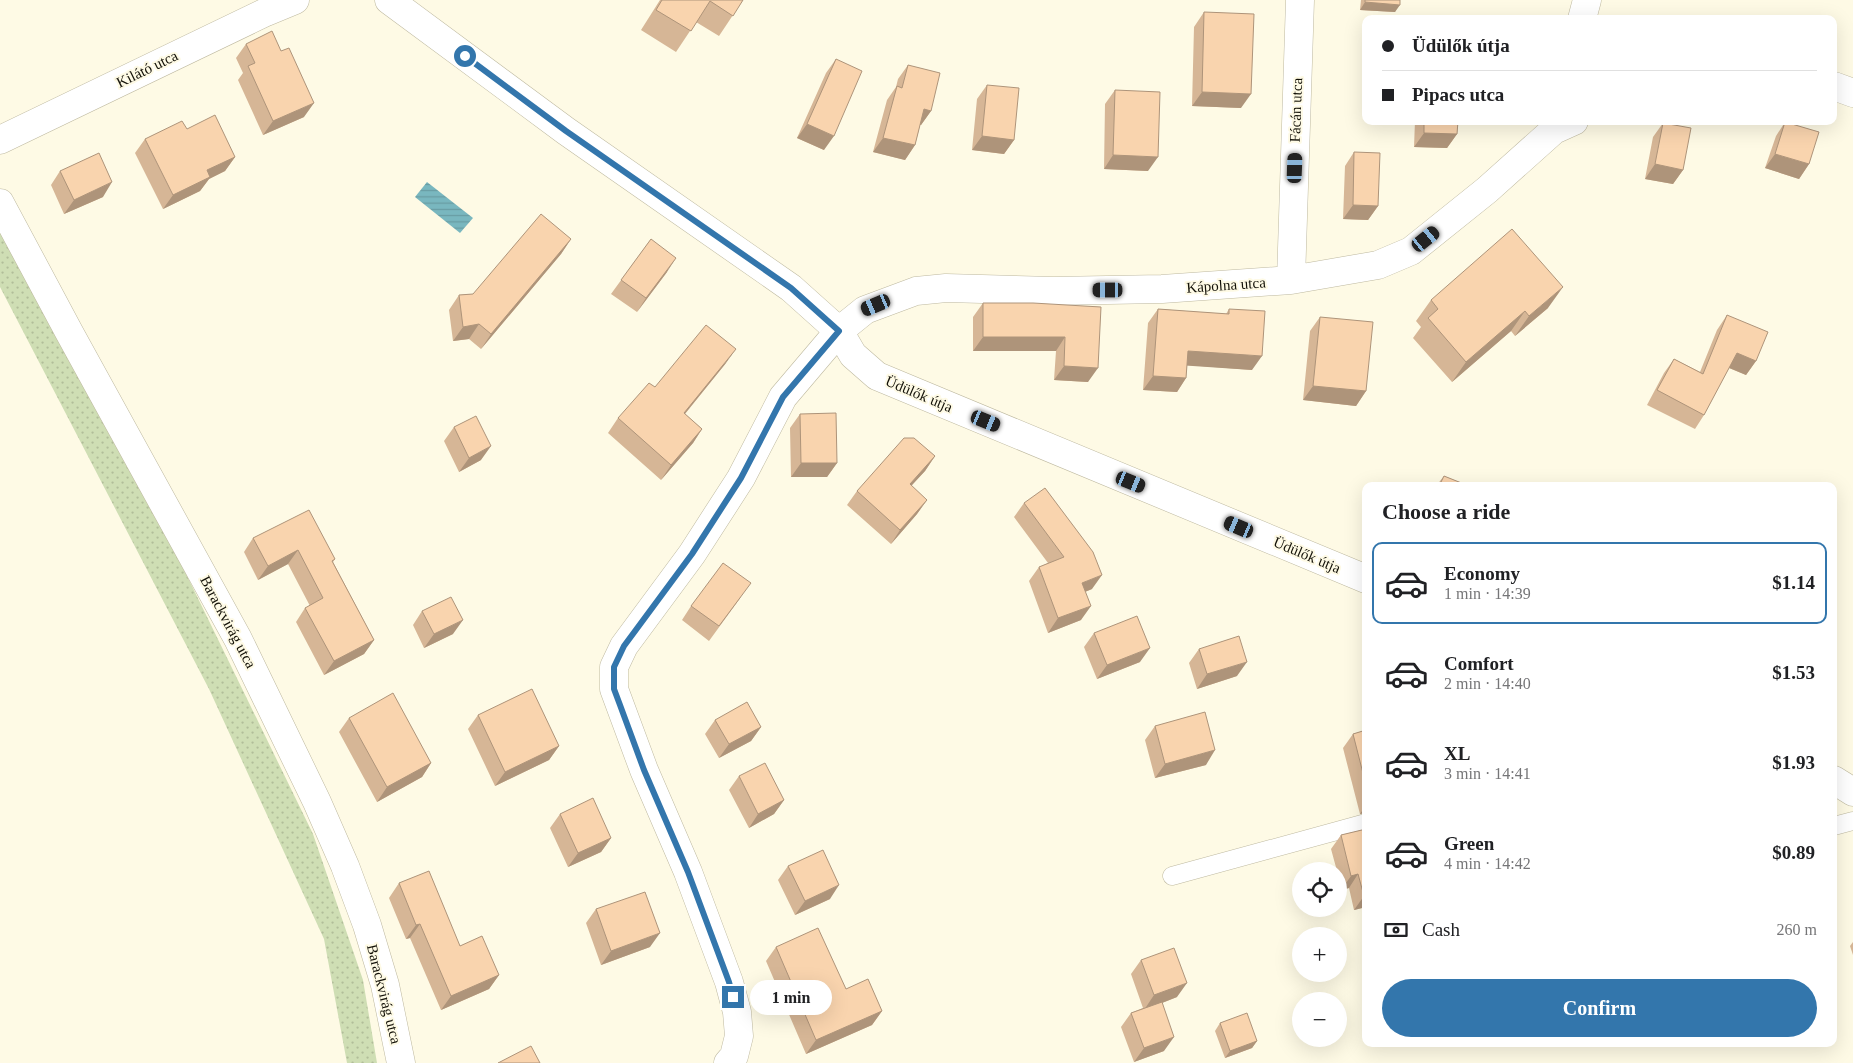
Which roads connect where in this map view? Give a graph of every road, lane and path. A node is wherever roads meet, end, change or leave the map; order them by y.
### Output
1 (295, 0) edge
2 (389, 0) edge
3 (1300, 0) edge
4 (1587, 0) edge
5 (264, 6) edge
6 (1583, 15) edge
7 (1837, 87) edge
8 (1853, 94) edge
9 (1560, 125) edge
10 (0, 140) edge
11 (0, 203) edge
12 (1291, 280) junction
13 (839, 331) junction
14 (1362, 577) edge
15 (1837, 782) edge
16 (1853, 792) edge
17 (1853, 821) edge
18 (1362, 824) edge
19 (1837, 825) edge
20 (1172, 876) dead end
21 (401, 1063) edge
22 (728, 1063) edge

1 - 5 street, Kilátó utca
2 - 13 street, Üdülők útja
3 - 12 street, Fácán utca
4 - 6 street
5 - 10 street, Kilátó utca
7 - 8 street
9 - 12 street, Kápolna utca
11 - 21 street, Barackvirág utca
12 - 13 street, Kápolna utca
13 - 14 street, Üdülők útja
13 - 22 street, Kápolna utca
15 - 16 street
17 - 19 lane
18 - 20 lane

